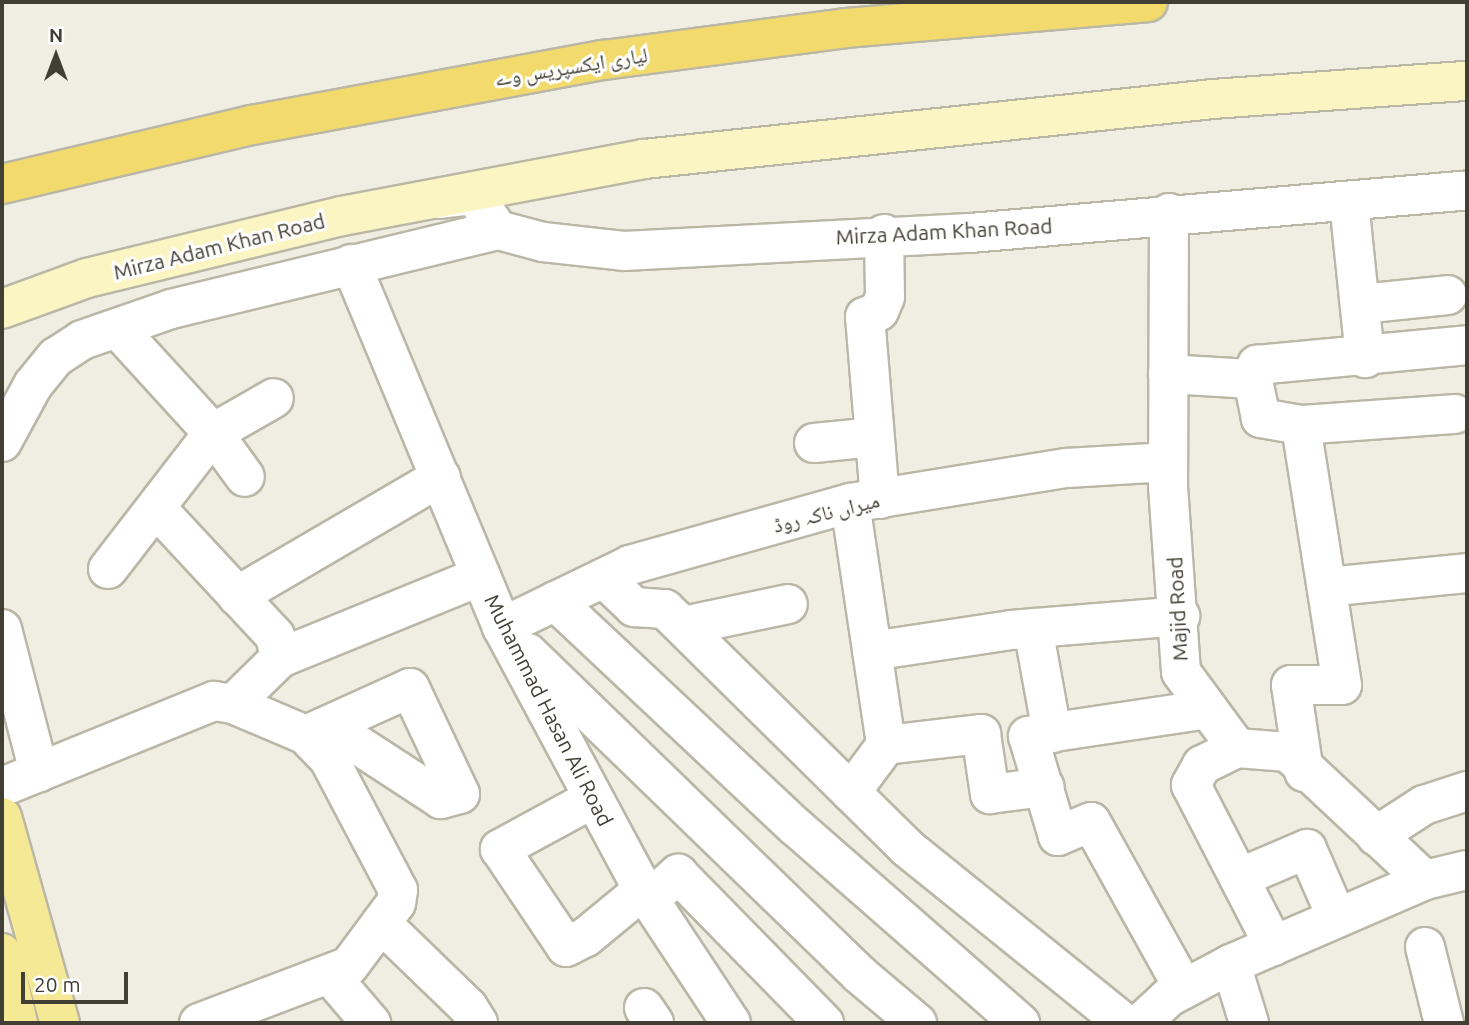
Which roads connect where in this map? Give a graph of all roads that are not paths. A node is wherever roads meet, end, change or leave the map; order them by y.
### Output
1 (1148, 2) edge
2 (1467, 81) edge
3 (2, 184) edge
4 (1467, 190) edge
5 (440, 199) junction
6 (1349, 202) junction
7 (1169, 213) junction
8 (498, 230) junction
9 (884, 234) junction
10 (351, 264) junction
11 (1448, 295) dead end
12 (1361, 304) junction
13 (2, 309) edge
14 (117, 328) junction
15 (1467, 345) edge
16 (1365, 358) junction
17 (1168, 374) junction
18 (1253, 379) junction
19 (274, 398) dead end
20 (1455, 414) dead end
21 (1301, 425) junction
22 (213, 433) junction
23 (874, 437) junction
24 (2, 442) edge
25 (814, 443) dead end
26 (1168, 462) junction
27 (245, 477) dead end
28 (441, 477) junction
29 (865, 501) junction
30 (158, 510) junction
31 (108, 569) dead end
32 (1467, 573) edge
33 (481, 576) junction
34 (604, 578) junction
35 (1327, 587) junction
36 (237, 596) junction
37 (555, 601) junction
38 (788, 604) dead end
39 (1180, 616) junction
40 (683, 626) junction
41 (502, 627) junction
42 (1033, 628) junction
43 (2, 629) edge
44 (872, 651) junction
45 (279, 658) junction
46 (233, 704) junction
47 (1208, 709) junction
48 (1052, 733) junction
49 (886, 745) junction
50 (1237, 748) junction
51 (39, 772) junction
52 (1304, 772) junction
53 (2, 787) edge
54 (1045, 787) junction
55 (1467, 791) edge
56 (850, 792) junction
57 (592, 799) junction
58 (2, 817) edge
59 (1376, 836) junction
60 (1239, 878) junction
61 (1455, 878) edge
62 (647, 895) junction
63 (1337, 918) junction
64 (382, 923) junction
65 (1273, 946) junction
66 (1425, 947) dead end
67 (2, 953) edge
68 (1231, 964) junction
69 (329, 974) junction
70 (1184, 989) junction
71 (18, 1023) edge
72 (60, 1023) edge
73 (199, 1023) edge
74 (371, 1023) edge
75 (478, 1023) edge
76 (731, 1023) edge
77 (824, 1023) edge
78 (917, 1023) edge
79 (1020, 1023) edge
80 (1124, 1023) edge
81 (1141, 1023) edge
82 (1249, 1023) edge
83 (1444, 1023) edge

1 - 3 highway, لیاری ایکسپریس وے
2 - 5 main road, Mirza Adam Khan Road
4 - 6 street, Mirza Adam Khan Road
5 - 8 street, Mirza Adam Khan Road
5 - 13 main road, Mirza Adam Khan Road
6 - 7 street, Mirza Adam Khan Road
6 - 12 street
7 - 9 street, Mirza Adam Khan Road
7 - 17 street, Majid Road
8 - 9 street, Mirza Adam Khan Road
8 - 10 street
9 - 23 street
10 - 14 street
10 - 28 street, Muhammad Hasan Ali Road
11 - 12 street
12 - 16 street
14 - 22 street
14 - 24 street
15 - 16 street
16 - 18 street
17 - 18 street
17 - 26 street, Majid Road
18 - 21 street
19 - 22 street
20 - 21 street
21 - 35 street
22 - 27 street
22 - 30 street
23 - 25 street
23 - 29 street
26 - 29 street, میراں ناکہ روڈ
26 - 39 street, Majid Road
28 - 33 street, Muhammad Hasan Ali Road
28 - 36 street
29 - 34 street, میراں ناکہ روڈ
29 - 44 street
30 - 31 street
30 - 36 street
32 - 35 street
33 - 41 street, Muhammad Hasan Ali Road
33 - 45 street
34 - 37 street, میراں ناکہ روڈ
34 - 40 street
35 - 52 street
36 - 45 street
37 - 41 street, میراں ناکہ روڈ
37 - 79 street
38 - 40 street
39 - 42 street
39 - 47 street, Majid Road
40 - 56 street
41 - 57 street, Muhammad Hasan Ali Road
41 - 78 street
42 - 44 street
42 - 48 street
43 - 51 street
44 - 49 street
45 - 46 street
46 - 51 street
46 - 64 street
47 - 48 street
47 - 50 street, Majid Road
48 - 54 street
49 - 54 street
49 - 56 street
50 - 52 street
50 - 60 street
51 - 53 street
52 - 59 street
54 - 70 street
55 - 59 street
56 - 80 street
57 - 62 street, Muhammad Hasan Ali Road
57 - 62 street
58 - 72 main road
59 - 61 street
60 - 63 street
60 - 65 street
61 - 63 street
62 - 76 street, Muhammad Hasan Ali Road
62 - 77 street
63 - 65 street
64 - 69 street
64 - 75 street
65 - 68 street
66 - 83 street
67 - 71 main road
68 - 70 street
68 - 82 street
69 - 73 street
69 - 74 street
70 - 81 street

